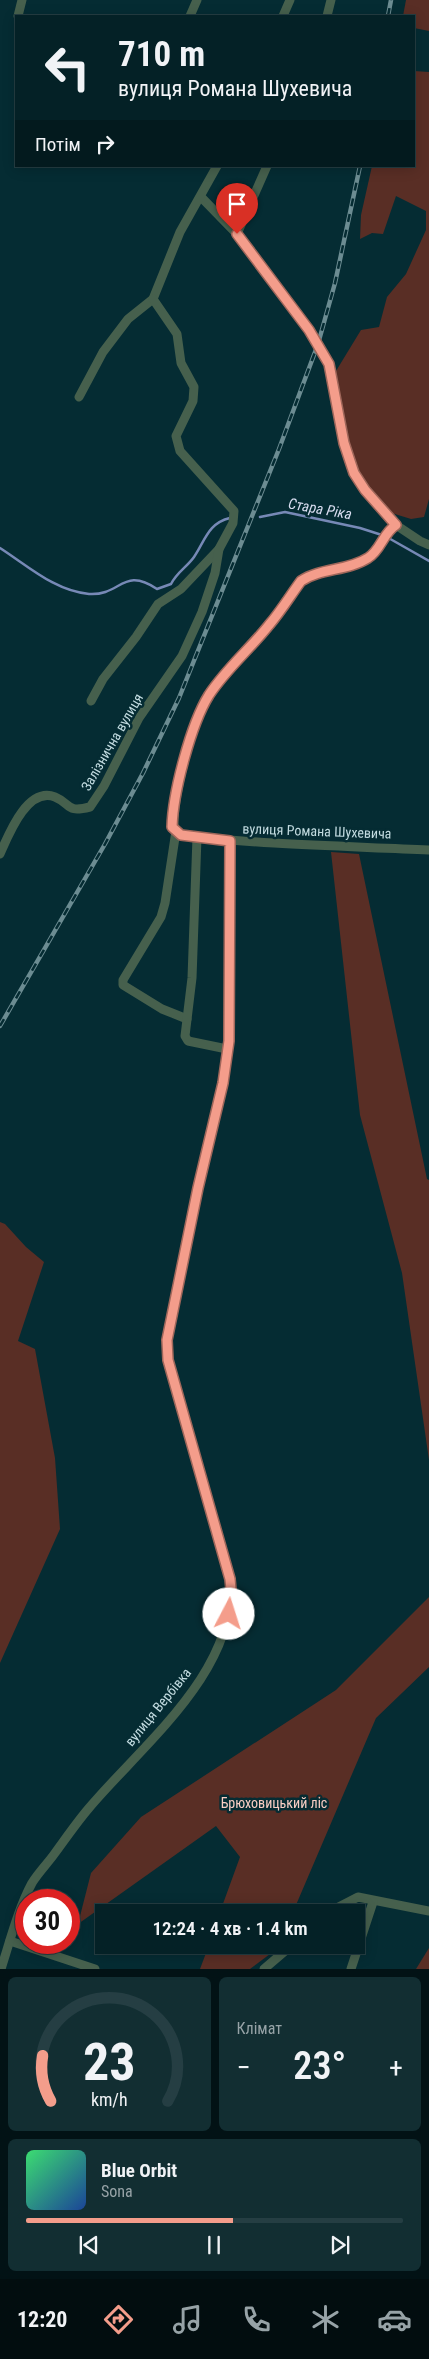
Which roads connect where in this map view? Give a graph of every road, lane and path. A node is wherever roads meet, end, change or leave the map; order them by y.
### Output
1 (22, 0) edge
2 (197, 0) edge
3 (290, 0) edge
4 (331, 0) edge
5 (18, 15) edge
6 (190, 15) edge
7 (283, 15) edge
8 (327, 15) edge
9 (216, 167) edge
10 (268, 167) edge
11 (201, 197) junction
12 (237, 234) junction
13 (153, 299) junction
14 (79, 396) dead end
15 (392, 527) junction
16 (429, 544) edge
17 (219, 549) junction
18 (91, 701) dead end
19 (176, 831) junction
20 (197, 837) junction
21 (230, 841) junction
22 (429, 850) edge
23 (0, 854) edge
24 (187, 1019) junction
25 (228, 1049) junction
26 (373, 1902) junction
27 (344, 1904) edge
28 (429, 1911) edge
29 (10, 1941) junction
30 (282, 1954) edge
31 (1, 1969) edge
32 (95, 1969) edge
33 (264, 1969) edge
34 (351, 1969) edge

1 - 5 street
2 - 6 street
3 - 7 street
4 - 8 street
9 - 11 street
10 - 12 street
11 - 12 street
11 - 13 street
12 - 15 street
13 - 14 street
13 - 17 street, Залізнична вулиця
15 - 16 street
15 - 19 street
17 - 18 street, Залізнична вулиця
17 - 23 street, Залізнична вулиця
19 - 20 street, вулиця Романа Шухевича
19 - 24 street
20 - 21 street, вулиця Романа Шухевича
20 - 24 street
21 - 22 street, вулиця Романа Шухевича
21 - 25 street, вулиця Вербівка
24 - 25 street
25 - 29 street, вулиця Вербівка
26 - 27 street
26 - 28 street
26 - 34 street
29 - 31 street, вулиця Вербівка
29 - 32 street
30 - 33 street

